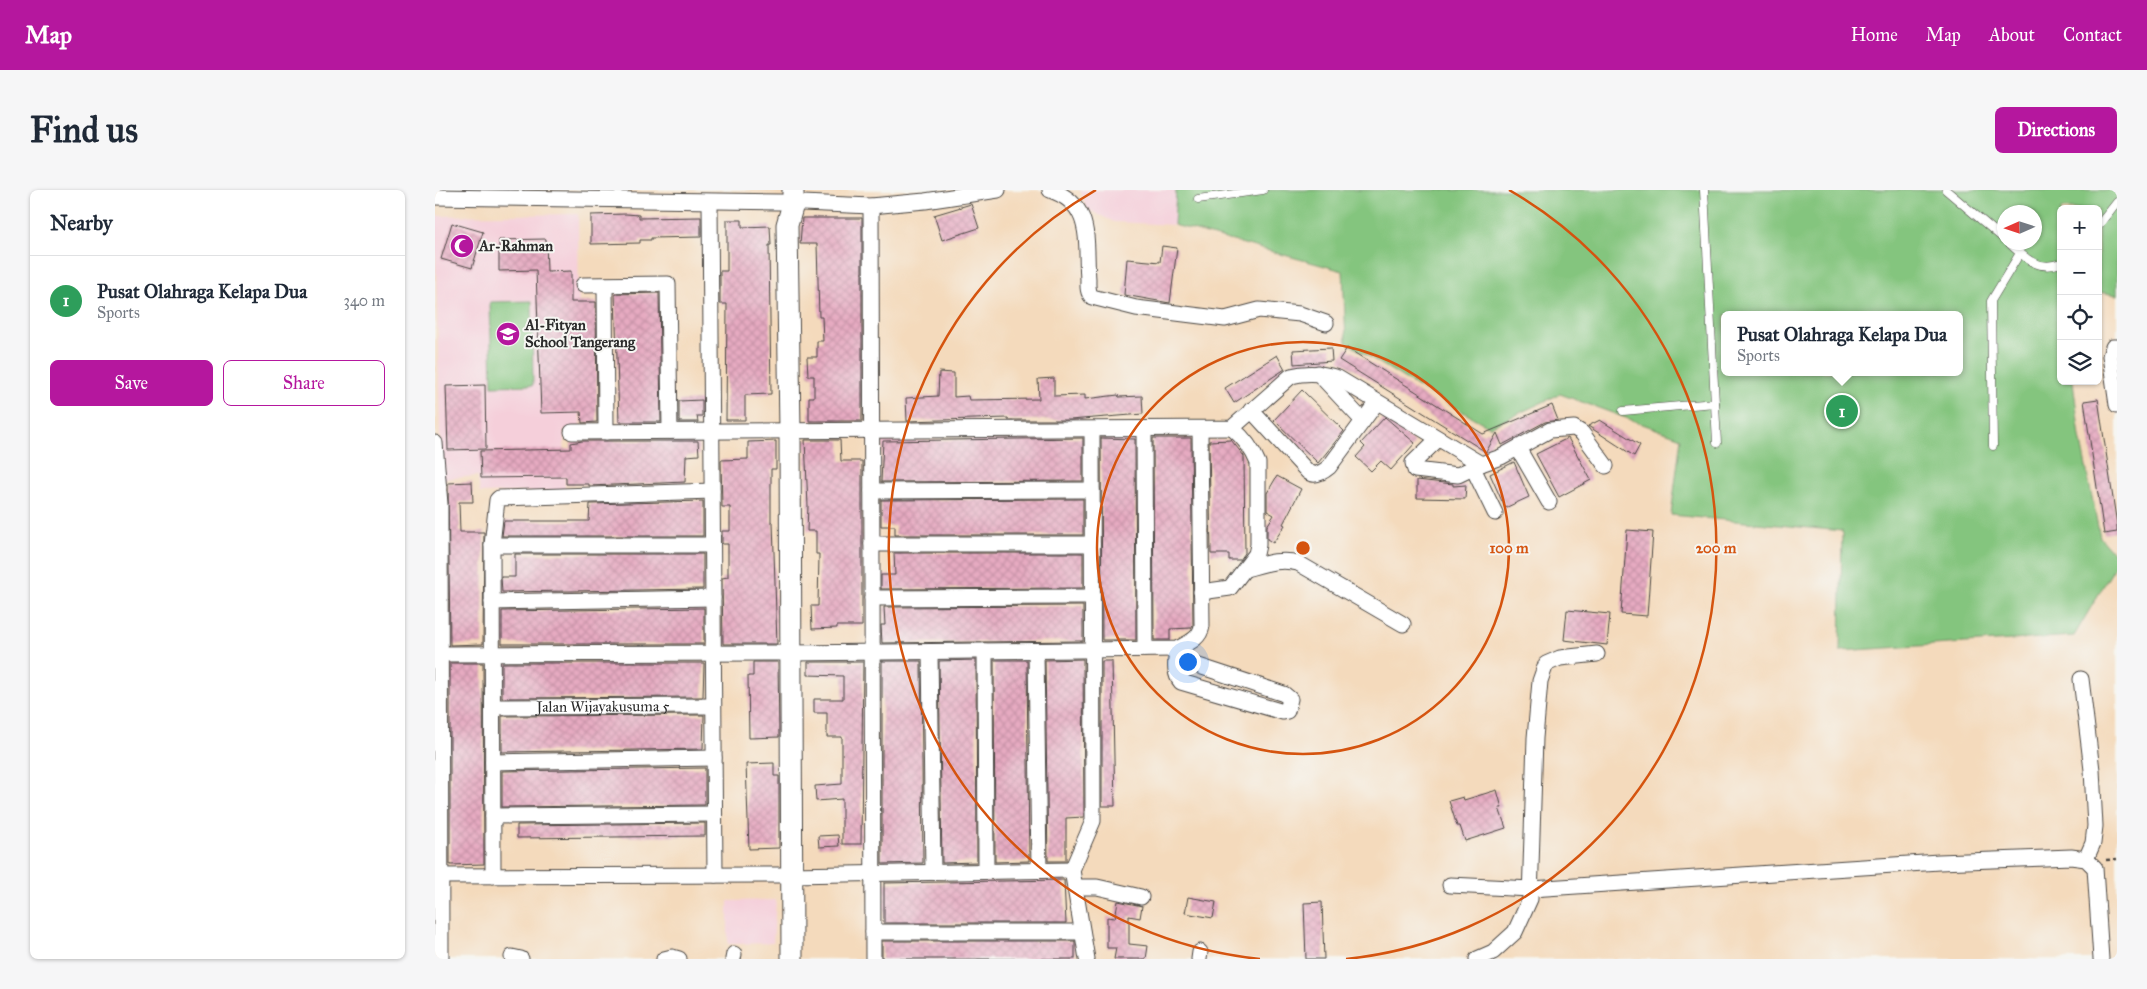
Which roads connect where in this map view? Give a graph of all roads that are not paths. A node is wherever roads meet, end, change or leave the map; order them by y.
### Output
1 (998, 190) edge
2 (1050, 190) edge
3 (1263, 190) edge
4 (1704, 190) edge
5 (1946, 190) edge
6 (681, 196) edge
7 (786, 196) edge
8 (435, 197) edge
9 (1197, 199) dead end
10 (710, 202) junction
11 (2117, 202) edge
12 (871, 206) junction
13 (2102, 221) edge
14 (1997, 233) edge
15 (2016, 250) edge
16 (2020, 253) junction
17 (2057, 265) edge
18 (583, 285) dead end
19 (605, 286) junction
20 (1326, 323) dead end
21 (2117, 347) edge
22 (1317, 373) junction
23 (1377, 402) junction
24 (1715, 403) junction
25 (2117, 405) edge
26 (1251, 410) junction
27 (1623, 411) dead end
28 (1363, 422) junction
29 (1232, 428) junction
30 (711, 430) junction
31 (790, 430) junction
32 (872, 430) junction
33 (1092, 430) junction
34 (1144, 430) junction
35 (1200, 430) junction
36 (670, 431) junction
37 (572, 432) dead end
38 (606, 432) junction
39 (1438, 439) junction
40 (1717, 442) dead end
41 (435, 443) edge
42 (1993, 446) dead end
43 (1518, 448) junction
44 (1477, 466) junction
45 (1606, 466) dead end
46 (436, 476) edge
47 (1092, 490) junction
48 (712, 491) junction
49 (872, 491) junction
50 (1549, 502) dead end
51 (1495, 513) dead end
52 (872, 544) junction
53 (1092, 544) junction
54 (492, 545) junction
55 (712, 545) junction
56 (1246, 569) junction
57 (1201, 592) junction
58 (1092, 597) junction
59 (713, 598) junction
60 (872, 598) junction
61 (492, 602) junction
62 (1403, 624) dead end
63 (1145, 649) junction
64 (1177, 649) junction
65 (1092, 650) junction
66 (985, 651) junction
67 (1036, 651) junction
68 (871, 652) junction
69 (930, 652) junction
70 (791, 653) junction
71 (437, 654) edge
72 (493, 654) junction
73 (713, 654) junction
74 (1597, 654) dead end
75 (1179, 679) junction
76 (1237, 679) junction
77 (2081, 679) dead end
78 (1231, 697) junction
79 (713, 706) junction
80 (493, 707) junction
81 (714, 758) junction
82 (493, 762) junction
83 (714, 814) junction
84 (493, 816) junction
85 (2085, 860) junction
86 (1039, 870) junction
87 (1072, 870) junction
88 (986, 871) junction
89 (933, 872) junction
90 (872, 873) junction
91 (715, 875) junction
92 (791, 875) junction
93 (438, 876) edge
94 (493, 876) junction
95 (1449, 886) dead end
96 (1075, 887) junction
97 (1531, 888) junction
98 (1141, 897) dead end
99 (873, 932) junction
100 (1082, 932) junction
101 (441, 959) edge
102 (664, 959) edge
103 (679, 959) edge
104 (791, 959) edge
105 (873, 959) edge
106 (1087, 959) edge
107 (1477, 959) edge
108 (2101, 959) edge

1 - 12 street
2 - 20 street
3 - 9 lane
4 - 24 lane
5 - 14 lane
6 - 8 street
6 - 10 street
7 - 10 street
7 - 12 street
7 - 31 street
10 - 30 street
11 - 13 lane
12 - 32 street
15 - 16 lane
16 - 17 lane
16 - 42 lane
18 - 19 street
19 - 36 street
19 - 38 street
21 - 25 street
22 - 23 street
22 - 26 street
22 - 28 street
23 - 28 street
23 - 39 street
24 - 27 lane
24 - 40 lane
26 - 28 street
26 - 29 street
29 - 35 street
29 - 56 street
30 - 31 street
30 - 36 street
30 - 48 street
31 - 32 street
31 - 70 street
32 - 33 street
32 - 49 street
33 - 34 street
33 - 47 street
34 - 35 street
34 - 63 street
35 - 57 street
36 - 38 street
37 - 38 street
39 - 44 street
39 - 44 street
41 - 46 street
43 - 44 street
43 - 45 street
43 - 50 street
44 - 51 street
46 - 71 street
47 - 49 street
47 - 53 street
48 - 54 street
48 - 55 street
49 - 52 street
52 - 53 street
52 - 60 street
53 - 58 street
54 - 55 street
54 - 61 street
55 - 59 street
56 - 57 street
56 - 62 street
57 - 64 street
58 - 60 street
58 - 65 street
59 - 61 street
59 - 73 street
60 - 68 street
61 - 72 street
63 - 64 street
63 - 65 street
64 - 75 street
65 - 67 street
65 - 87 street
66 - 67 street
66 - 69 street
66 - 88 street
67 - 86 street
68 - 69 street
68 - 70 street
68 - 90 street
69 - 89 street
70 - 73 street
70 - 92 street
71 - 72 street
71 - 93 street
72 - 73 street
72 - 80 street
73 - 79 street
74 - 97 street
75 - 76 street
75 - 78 street
76 - 78 street
76 - 78 street
77 - 85 street
79 - 80 street, Jalan Wijayakusuma 5
79 - 81 street
80 - 82 street
81 - 82 street
81 - 83 street
82 - 84 street
83 - 84 street
83 - 91 street
84 - 94 street
85 - 97 street
85 - 108 street
86 - 87 street
86 - 88 street
87 - 96 street
88 - 89 street
89 - 90 street
90 - 92 street
90 - 99 street
91 - 92 street
91 - 94 street
92 - 104 street
93 - 94 street
93 - 101 street
95 - 97 street
96 - 98 street
96 - 100 street
97 - 107 street
99 - 100 street
99 - 105 street
100 - 106 street
102 - 103 street

